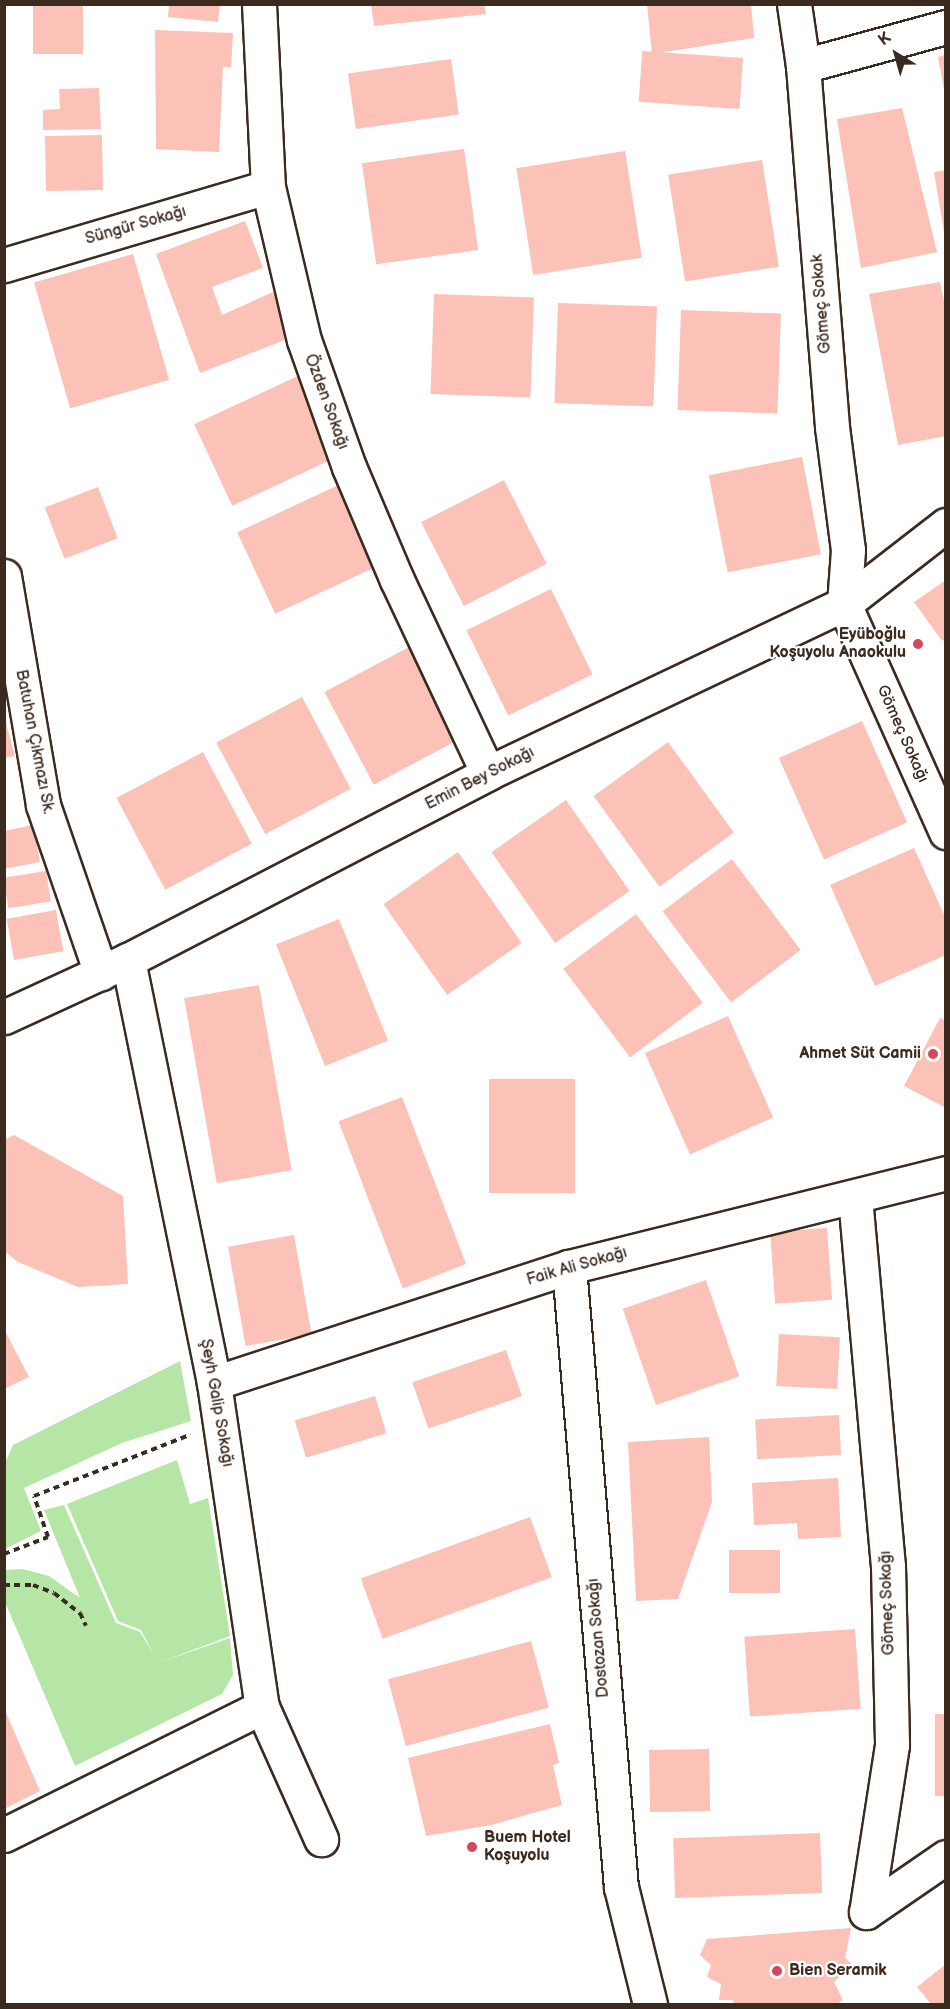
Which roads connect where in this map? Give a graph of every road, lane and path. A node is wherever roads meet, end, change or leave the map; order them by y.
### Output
1 (259, 4) edge
2 (794, 4) edge
3 (945, 27) edge
4 (803, 66) junction
5 (268, 187) junction
6 (4, 265) edge
7 (945, 525) edge
8 (4, 576) edge
9 (844, 604) junction
10 (488, 773) junction
11 (945, 832) edge
12 (115, 966) junction
13 (4, 1017) edge
14 (945, 1173) edge
15 (855, 1197) junction
16 (568, 1268) junction
17 (214, 1383) junction
18 (177, 1441) dead end
19 (4, 1554) edge
20 (4, 1585) edge
21 (86, 1626) dead end
22 (262, 1707) junction
23 (4, 1835) edge
24 (321, 1839) dead end
25 (945, 1857) edge
26 (650, 2004) edge

1 - 5 street, Özden Sokağı
2 - 4 street, Gömeç Sokak
3 - 4 street
4 - 9 street, Gömeç Sokak
5 - 6 street, Süngür Sokağı
5 - 10 street, Özden Sokağı
7 - 9 street, Emin Bey Sokağı
8 - 12 street, Batuhan Çıkmazı Sk.
9 - 10 street, Emin Bey Sokağı
9 - 11 street, Gömeç Sokağı
10 - 12 street, Emin Bey Sokağı
12 - 13 street, Emin Bey Sokağı
12 - 17 street, Şeyh Galip Sokağı
14 - 15 street, Faik Ali Sokağı
15 - 16 street, Faik Ali Sokağı
15 - 25 street, Gömeç Sokağı
16 - 17 street, Faik Ali Sokağı
16 - 26 street, Dostozan Sokağı
17 - 22 street, Şeyh Galip Sokağı
18 - 19 path
20 - 21 path
22 - 23 street
22 - 24 street, Şeyh Galip Sokağı

